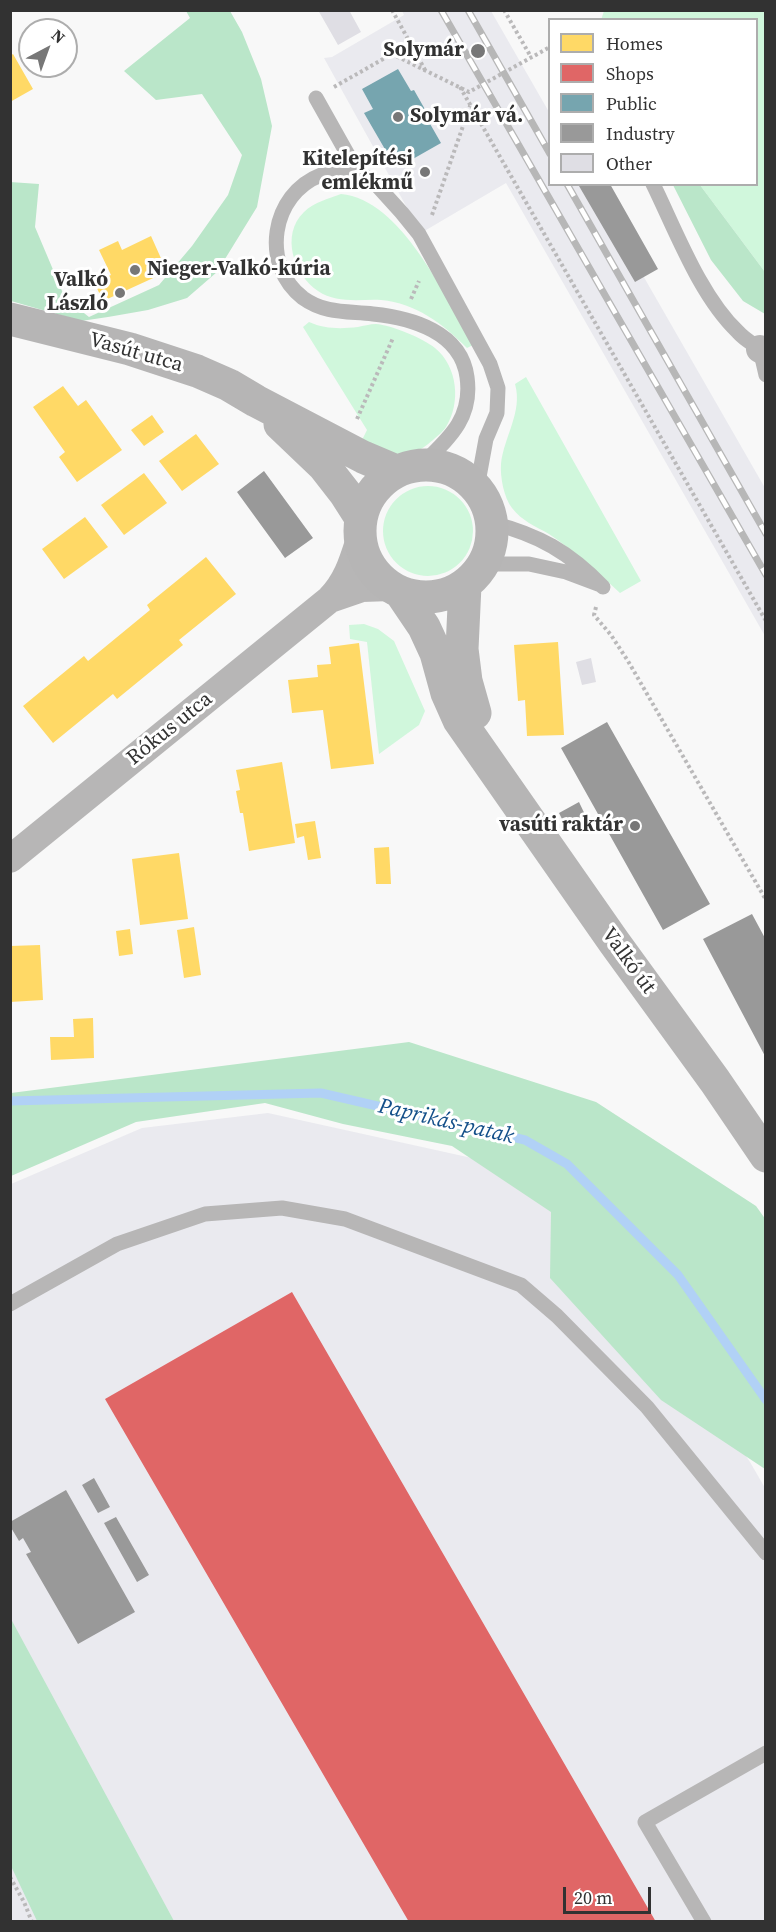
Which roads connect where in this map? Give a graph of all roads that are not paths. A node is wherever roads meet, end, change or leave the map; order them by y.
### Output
1 (316, 98) road end
2 (357, 171) junction
3 (654, 186) edge
4 (10, 320) edge
5 (764, 358) edge
6 (256, 402) junction
7 (409, 468) junction
8 (477, 488) junction
9 (492, 523) junction
10 (360, 528) junction
11 (474, 575) junction
12 (396, 590) junction
13 (330, 599) junction
14 (491, 767) junction
15 (10, 859) edge
16 (765, 1156) edge
17 (10, 1304) edge
18 (765, 1553) edge
19 (765, 1753) edge
20 (704, 1922) edge

1 - 2 lane
2 - 7 lane
2 - 8 lane
3 - 5 lane
4 - 6 street, Vasút utca
6 - 7 street, Vasút utca
6 - 10 street, Vasút utca
7 - 8 street
7 - 10 street
8 - 9 street
9 - 11 street
9 - 11 lane
10 - 12 street
10 - 13 street, Rókus utca
11 - 12 street
11 - 14 street
12 - 13 street, Rókus utca
12 - 14 street, Valkó út
13 - 15 street, Rókus utca
14 - 16 street, Valkó út
17 - 18 lane
19 - 20 lane

